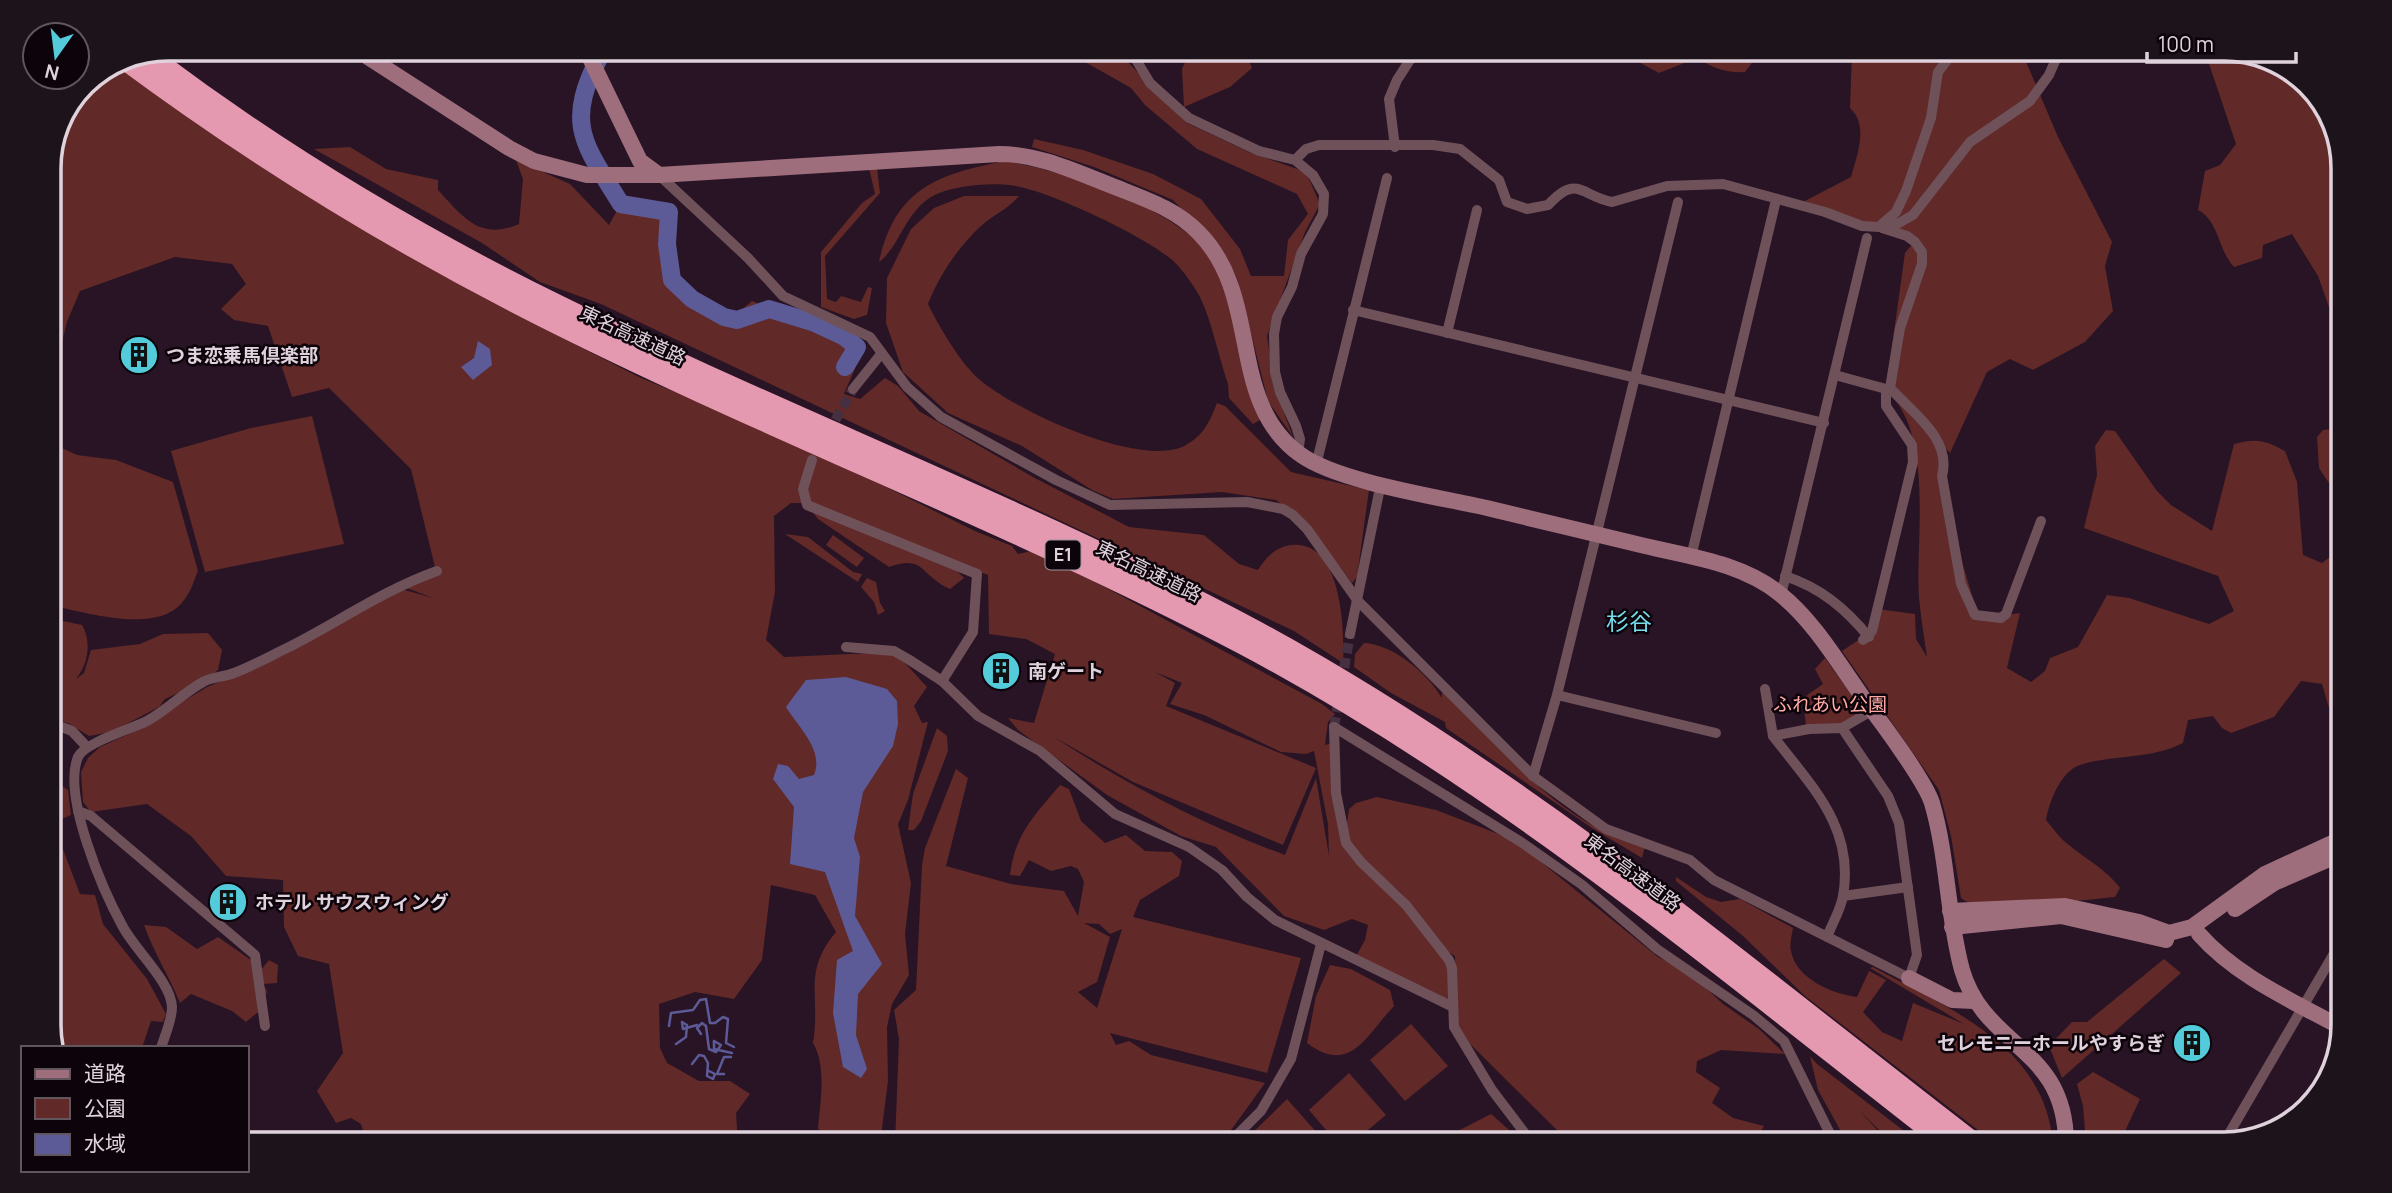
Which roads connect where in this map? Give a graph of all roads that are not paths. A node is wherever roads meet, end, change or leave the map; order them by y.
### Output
1 (374, 61) edge
2 (1137, 61) edge
3 (1409, 61) edge
4 (1946, 61) edge
5 (2055, 61) edge
6 (158, 62) edge
7 (592, 63) edge
8 (135, 67) edge
9 (1395, 147) junction
10 (1295, 160) junction
11 (659, 175) junction
12 (1387, 178) dead end
13 (1776, 200) junction
14 (1678, 202) dead end
15 (1477, 210) dead end
16 (1879, 227) junction
17 (1867, 238) dead end
18 (1353, 310) junction
19 (1447, 333) junction
20 (881, 354) junction
21 (1835, 375) junction
22 (1634, 379) junction
23 (853, 388) tunnel mouth
24 (1728, 401) junction
25 (1824, 422) junction
26 (1298, 453) junction
27 (813, 460) dead end
28 (1316, 465) junction
29 (1381, 484) junction
30 (2041, 521) dead end
31 (1595, 534) junction
32 (1691, 557) junction
33 (436, 571) dead end
34 (1785, 576) junction
35 (1781, 595) junction
36 (1357, 601) junction
37 (1350, 634) tunnel mouth
38 (846, 647) dead end
39 (942, 681) junction
40 (1765, 689) dead end
41 (1557, 695) junction
42 (1872, 710) junction
43 (61, 727) edge
44 (1842, 728) junction
45 (1716, 733) dead end
46 (1773, 736) junction
47 (86, 746) junction
48 (1533, 776) junction
49 (78, 811) junction
50 (2331, 844) edge
51 (2331, 858) edge
52 (1908, 887) junction
53 (1843, 896) junction
54 (1951, 919) junction
55 (2199, 934) junction
56 (1827, 937) junction
57 (1321, 944) junction
58 (2331, 957) edge
59 (1909, 978) junction
60 (1974, 1001) junction
61 (2302, 1006) junction
62 (1452, 1007) junction
63 (2331, 1022) edge
64 (265, 1026) dead end
65 (162, 1046) edge
66 (1240, 1132) edge
67 (1523, 1132) edge
68 (1829, 1132) edge
69 (1932, 1132) edge
70 (1960, 1132) edge
71 (2066, 1132) edge
72 (2230, 1132) edge

1 - 11 street
2 - 10 street
3 - 9 street
4 - 16 street
5 - 16 street
6 - 70 highway, 東名高速道路 / E1
7 - 11 street
8 - 69 highway, 東名高速道路 / E1
9 - 10 street
9 - 13 street
10 - 26 street
11 - 20 street
11 - 26 street
12 - 18 street
13 - 16 street
13 - 24 street
14 - 22 street
15 - 19 street
16 - 30 street
17 - 21 street
18 - 19 street
18 - 28 street
19 - 22 street
20 - 23 street
20 - 36 street
21 - 25 street
21 - 34 street
22 - 24 street
22 - 31 street
24 - 25 street
24 - 32 street
25 - 34 street
26 - 28 street
27 - 39 street
28 - 29 street
29 - 31 street
29 - 36 street
31 - 32 street
31 - 41 street
32 - 35 street
33 - 47 street
34 - 35 street
35 - 42 street
36 - 37 street
36 - 48 street
38 - 39 street
39 - 57 street
40 - 46 street
41 - 45 street
41 - 48 street
42 - 44 street
42 - 54 street
43 - 47 street
44 - 46 street
44 - 52 street
46 - 53 street
47 - 49 street
48 - 56 street
49 - 64 street
49 - 65 street
50 - 54 street
51 - 55 street
52 - 53 street
52 - 59 street
53 - 56 street
54 - 55 street
54 - 60 street
55 - 61 street
56 - 59 street
57 - 62 street
57 - 66 street
58 - 61 street
59 - 60 street
60 - 71 street
61 - 63 street
61 - 72 street
62 - 67 street
62 - 68 street

